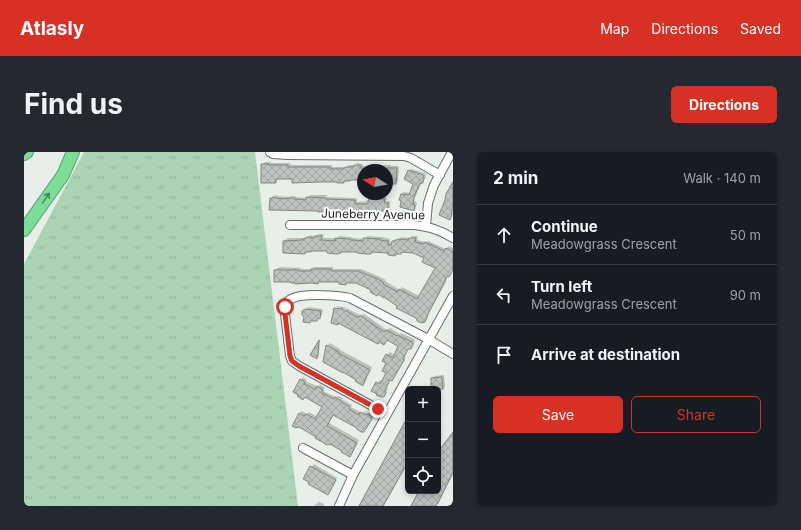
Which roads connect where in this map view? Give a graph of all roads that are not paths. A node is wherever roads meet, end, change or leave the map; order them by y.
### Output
1 (27, 152) edge
2 (74, 152) edge
3 (270, 152) edge
4 (452, 152) edge
5 (24, 154) edge
6 (440, 175) junction
7 (290, 225) dead end
8 (426, 226) junction
9 (24, 230) edge
10 (453, 238) edge
11 (453, 296) edge
12 (428, 339) junction
13 (453, 354) edge
14 (387, 414) junction
15 (303, 448) dead end
16 (353, 475) junction
17 (339, 506) edge

1 - 5 highway
9 -> 2 highway
3 - 6 street
4 - 6 street
6 - 8 street
7 - 8 street, Juneberry Avenue
8 - 10 street, Juneberry Avenue
11 - 12 street
12 - 13 street
12 - 14 street
12 - 14 street
14 - 16 street
15 - 16 street
16 - 17 street

